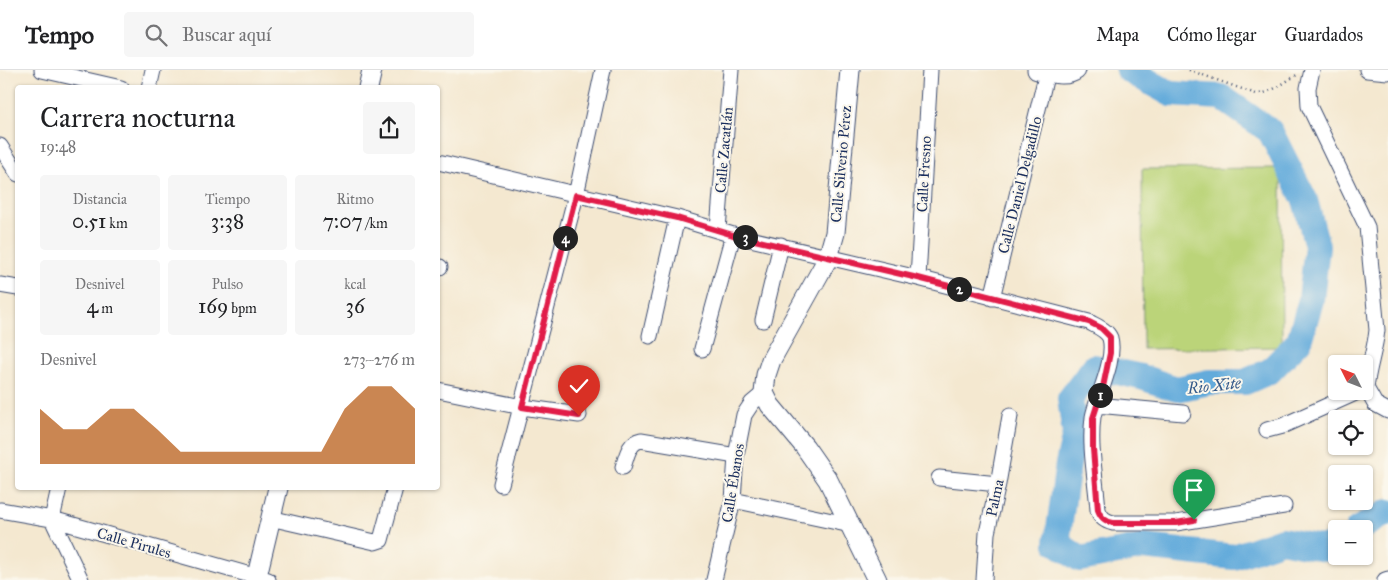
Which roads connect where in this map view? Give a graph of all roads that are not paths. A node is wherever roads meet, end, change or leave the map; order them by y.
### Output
1 (42, 70) edge
2 (153, 70) edge
3 (372, 70) edge
4 (603, 70) edge
5 (731, 70) edge
6 (850, 70) edge
7 (930, 70) edge
8 (1367, 70) edge
9 (1042, 71) edge
10 (1075, 71) edge
11 (1305, 72) edge
12 (1388, 72) edge
13 (99, 76) edge
14 (116, 85) edge
15 (150, 85) edge
16 (369, 85) edge
17 (0, 146) edge
18 (440, 162) edge
19 (0, 168) edge
20 (15, 170) edge
21 (15, 172) edge
22 (576, 195) junction
23 (677, 218) junction
24 (718, 229) junction
25 (733, 235) junction
26 (781, 245) junction
27 (828, 258) junction
28 (918, 278) junction
29 (0, 285) edge
30 (15, 288) edge
31 (992, 298) junction
32 (763, 320) dead end
33 (650, 336) dead end
34 (702, 348) dead end
35 (1373, 356) edge
36 (440, 390) edge
37 (764, 393) junction
38 (1340, 400) edge
39 (1372, 400) edge
40 (1097, 405) junction
41 (522, 407) junction
42 (1388, 411) edge
43 (1183, 414) dead end
44 (579, 416) dead end
45 (1010, 416) dead end
46 (1267, 430) dead end
47 (736, 456) junction
48 (623, 468) dead end
49 (939, 478) dead end
50 (501, 484) dead end
51 (998, 484) junction
52 (58, 490) edge
53 (277, 490) edge
54 (394, 490) edge
55 (733, 500) junction
56 (1284, 506) dead end
57 (0, 510) edge
58 (270, 518) junction
59 (52, 519) junction
60 (851, 525) junction
61 (260, 579) edge
62 (81, 580) edge
63 (714, 580) edge
64 (877, 580) edge
65 (984, 580) edge

1 - 13 street
2 - 15 street
3 - 16 street
4 - 22 street
5 - 24 street, Calle Zacatlán
6 - 27 street, Calle Silverio Pérez
7 - 28 street, Calle Fresno
8 - 12 street
9 - 10 street
9 - 31 street, Calle Daniel Delgadillo
11 - 35 street
13 - 14 street
17 - 20 street
18 - 22 street
19 - 21 street
22 - 23 street
22 - 41 street
23 - 24 street
23 - 33 street
24 - 25 street
25 - 26 street
25 - 34 street
26 - 27 street
26 - 32 street
27 - 28 street
27 - 37 street, Calle Silverio Pérez
28 - 31 street
29 - 30 street
31 - 40 street
36 - 41 street
37 - 47 street, Calle Ébanos
37 - 60 street
38 - 46 street
39 - 42 street
40 - 43 street
40 - 56 street
41 - 44 street
41 - 50 street
45 - 51 street, Palma
47 - 48 street
47 - 55 street, Calle Ébanos
49 - 51 street
51 - 65 street, Palma
52 - 59 street
53 - 58 street
54 - 58 street
55 - 60 street
55 - 63 street, Calle Ébanos
57 - 59 street, Calle Pirules
58 - 61 street
59 - 61 street, Calle Pirules
59 - 62 street
60 - 64 street

